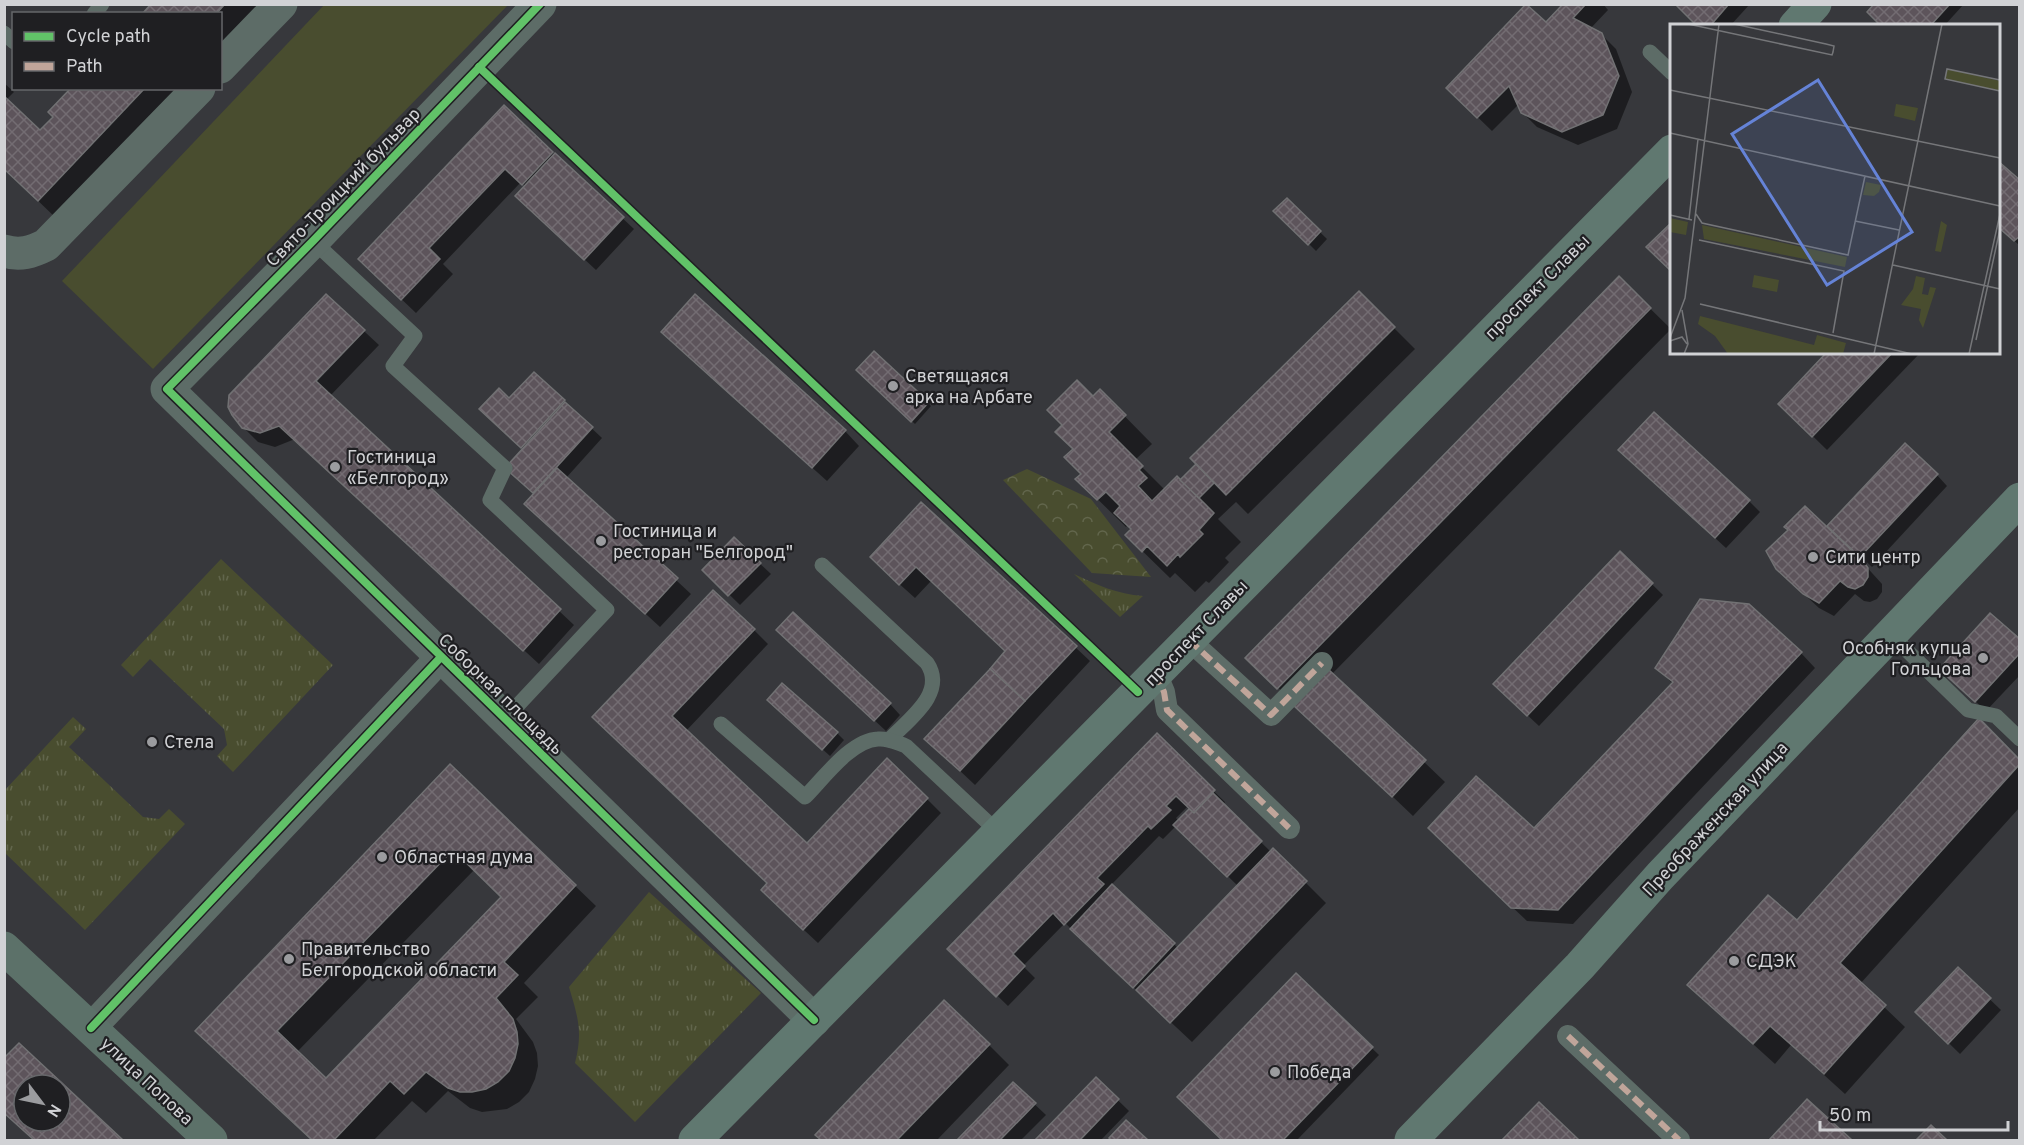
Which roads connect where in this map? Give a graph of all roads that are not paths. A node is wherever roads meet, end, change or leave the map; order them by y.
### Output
1 (281, 4) edge
2 (540, 4) edge
3 (1815, 4) edge
4 (1797, 24) edge
5 (1650, 52) dead end
6 (222, 65) edge
7 (1670, 72) edge
8 (197, 90) edge
9 (1670, 152) edge
10 (313, 241) junction
11 (4, 251) edge
12 (167, 389) joint
13 (2019, 499) edge
14 (822, 565) dead end
15 (1890, 634) junction
16 (1189, 640) junction
17 (441, 657) junction
18 (1322, 663) dead end
19 (1156, 673) junction
20 (505, 719) junction
21 (721, 724) dead end
22 (2019, 739) edge
23 (890, 740) junction
24 (1289, 828) dead end
25 (999, 833) junction
26 (4, 948) edge
27 (814, 1020) junction
28 (91, 1028) junction
29 (1568, 1036) dead end
30 (211, 1140) edge
31 (695, 1140) edge
32 (1411, 1140) edge
33 (1679, 1140) edge

1 - 6 street
2 - 10 street, Свято-Троицкий бульвар
3 - 4 main road
5 - 7 lane
8 - 11 street
9 - 16 main road, проспект Славы
10 - 12 street, Свято-Троицкий бульвар
10 - 20 lane
12 - 17 street, Соборная площадь
13 - 15 main road, Преображенская улица
14 - 23 lane
15 - 22 lane
15 - 32 main road, Преображенская улица
16 - 18 street
16 - 19 main road, проспект Славы
17 - 20 street, Соборная площадь
17 - 28 street
19 - 24 street
19 - 25 main road, проспект Славы
20 - 27 street, Соборная площадь
21 - 23 lane
23 - 25 lane
25 - 27 main road, проспект Славы
26 - 28 main road, улица Попова
27 - 31 main road, проспект Славы
28 - 30 main road, улица Попова
29 - 33 street

